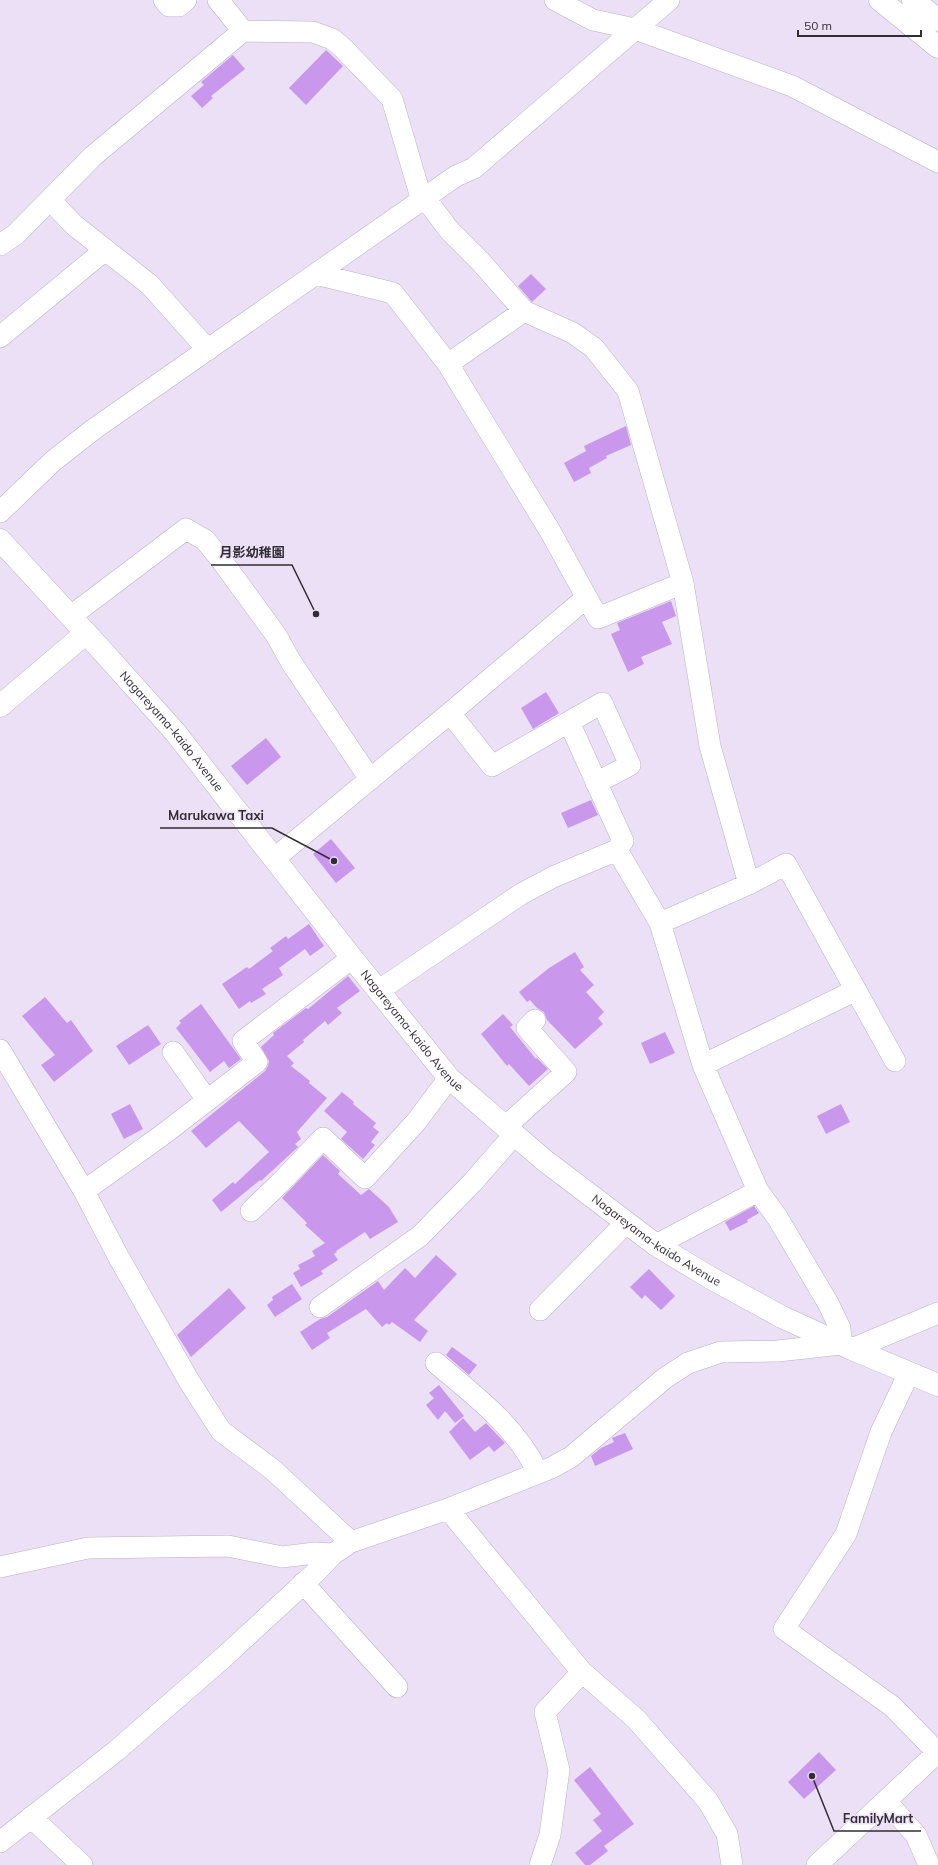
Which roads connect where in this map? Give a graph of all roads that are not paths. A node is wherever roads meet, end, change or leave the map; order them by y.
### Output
1 (164, 0) edge
2 (186, 0) edge
3 (218, 0) edge
4 (555, 0) edge
5 (669, 0) edge
6 (880, 0) edge
7 (913, 0) edge
8 (938, 20) edge
9 (635, 29) junction
10 (243, 31) junction
11 (938, 47) edge
12 (938, 162) edge
13 (424, 199) junction
14 (50, 200) junction
15 (0, 245) edge
16 (105, 250) junction
17 (316, 274) junction
18 (524, 311) junction
19 (0, 337) edge
20 (208, 350) junction
21 (448, 364) junction
22 (0, 512) edge
23 (0, 540) edge
24 (683, 583) junction
25 (586, 598) junction
26 (71, 616) junction
27 (86, 633) junction
28 (0, 706) edge
29 (450, 713) junction
30 (569, 722) junction
31 (370, 779) junction
32 (596, 783) junction
33 (617, 850) junction
34 (274, 858) junction
35 (749, 884) junction
36 (660, 923) junction
37 (352, 958) junction
38 (856, 990) junction
39 (378, 991) junction
40 (535, 1020) dead end
41 (0, 1050) edge
42 (173, 1052) dead end
43 (895, 1061) dead end
44 (703, 1064) junction
45 (449, 1078) junction
46 (207, 1100) junction
47 (510, 1131) junction
48 (84, 1191) junction
49 (758, 1191) junction
50 (250, 1211) dead end
51 (626, 1223) junction
52 (656, 1245) junction
53 (320, 1307) dead end
54 (540, 1310) dead end
55 (938, 1313) edge
56 (846, 1347) junction
57 (436, 1363) dead end
58 (909, 1374) junction
59 (938, 1385) edge
60 (538, 1473) junction
61 (448, 1508) junction
62 (351, 1542) junction
63 (333, 1554) junction
64 (0, 1567) edge
65 (303, 1584) junction
66 (582, 1672) junction
67 (397, 1687) dead end
68 (938, 1752) edge
69 (886, 1801) junction
70 (31, 1817) junction
71 (0, 1842) edge
72 (82, 1865) edge
73 (540, 1865) edge
74 (732, 1865) edge
75 (817, 1865) edge
76 (930, 1865) edge

1 - 2 street
3 - 10 street
4 - 9 street
5 - 9 street
6 - 11 main road
7 - 8 main road
9 - 12 street
9 - 13 street
10 - 13 street
10 - 14 street
13 - 17 street
13 - 18 street
14 - 15 street
14 - 16 street
16 - 19 street
16 - 20 street
17 - 20 street
17 - 21 street
18 - 21 street
18 - 24 street
20 - 22 street
21 - 25 street
23 - 26 main road, Nagareyama-kaido Avenue
24 - 25 street
24 - 35 street
25 - 29 street
26 - 27 main road, Nagareyama-kaido Avenue
26 - 31 street
27 - 28 main road
27 - 34 main road, Nagareyama-kaido Avenue
29 - 30 street
29 - 31 street
30 - 32 street
30 - 32 street
31 - 34 street
32 - 33 street
33 - 36 street
33 - 39 street
34 - 37 main road, Nagareyama-kaido Avenue
35 - 36 street
35 - 38 street
36 - 44 street
37 - 39 main road, Nagareyama-kaido Avenue
37 - 46 street
38 - 43 street
38 - 44 street
39 - 45 main road, Nagareyama-kaido Avenue
40 - 47 street
41 - 48 street
42 - 46 street
44 - 49 street
45 - 47 main road, Nagareyama-kaido Avenue
45 - 50 street
46 - 48 street
47 - 51 main road, Nagareyama-kaido Avenue
47 - 53 street
48 - 62 street
49 - 52 street
49 - 56 street
51 - 52 main road, Nagareyama-kaido Avenue
51 - 54 street
52 - 56 main road, Nagareyama-kaido Avenue
55 - 56 street
56 - 58 main road, Nagareyama-kaido Avenue
56 - 60 street
57 - 60 street
58 - 59 main road, Nagareyama-kaido Avenue
58 - 68 street
60 - 61 street
61 - 62 street
61 - 66 street
62 - 63 street
63 - 64 street
63 - 65 street
65 - 67 street
65 - 70 street
66 - 73 street
66 - 74 street
68 - 69 street
69 - 75 street
69 - 76 street
70 - 71 street
70 - 72 street

